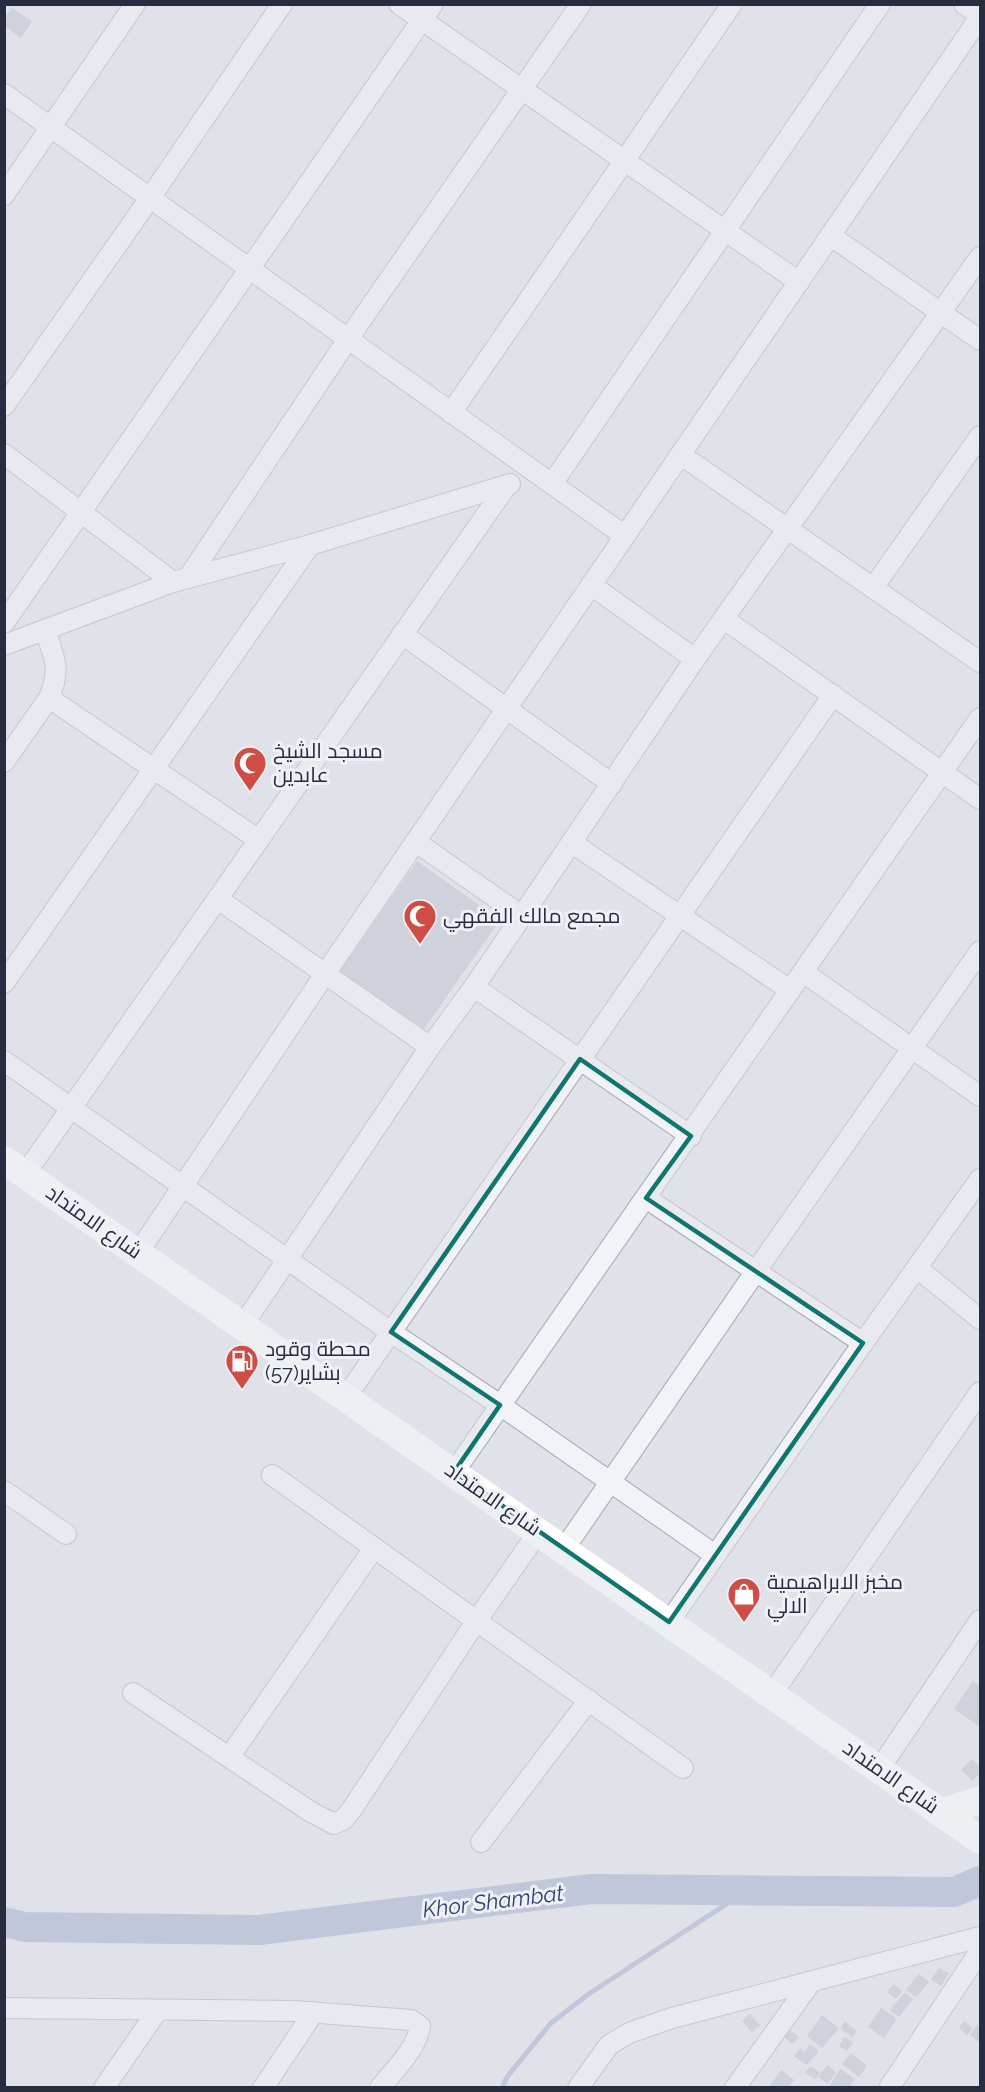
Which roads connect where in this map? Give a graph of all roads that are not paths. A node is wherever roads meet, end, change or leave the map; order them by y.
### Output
1 (135, 4) edge
2 (282, 4) edge
3 (399, 4) edge
4 (581, 4) edge
5 (732, 4) edge
6 (880, 4) edge
7 (964, 4) edge
8 (427, 12) edge
9 (981, 17) edge
10 (522, 90) junction
11 (4, 94) edge
12 (51, 128) junction
13 (626, 161) junction
14 (4, 195) edge
15 (150, 198) junction
16 (725, 231) junction
17 (831, 236) junction
18 (981, 257) edge
19 (250, 269) junction
20 (799, 282) junction
21 (942, 313) junction
22 (348, 339) junction
23 (981, 340) edge
24 (4, 406) edge
25 (451, 413) junction
26 (981, 436) edge
27 (4, 454) edge
28 (681, 455) junction
29 (544, 480) junction
30 (507, 485) junction
31 (81, 511) junction
32 (789, 530) junction
33 (625, 536) junction
34 (310, 545) junction
35 (181, 580) junction
36 (591, 585) junction
37 (873, 588) junction
38 (724, 619) junction
39 (4, 622) edge
40 (45, 630) junction
41 (402, 634) junction
42 (4, 645) edge
43 (695, 659) junction
44 (981, 662) edge
45 (833, 695) junction
46 (49, 698) junction
47 (507, 710) junction
48 (981, 718) edge
49 (4, 762) edge
50 (154, 769) junction
51 (943, 772) junction
52 (612, 784) junction
53 (981, 799) edge
54 (259, 840) junction
55 (416, 842) junction
56 (572, 843) junction
57 (218, 899) junction
58 (522, 916) junction
59 (681, 916) junction
60 (981, 951) edge
61 (802, 972) junction
62 (325, 974) junction
63 (4, 983) edge
64 (474, 987) junction
65 (790, 990) junction
66 (430, 1047) junction
67 (912, 1048) junction
68 (580, 1059) junction
69 (4, 1061) edge
70 (981, 1096) edge
71 (73, 1107) junction
72 (691, 1136) junction
73 (15, 1167) edge
74 (981, 1179) edge
75 (183, 1185) junction
76 (646, 1198) junction
77 (138, 1253) junction
78 (288, 1259) junction
79 (917, 1268) junction
80 (756, 1271) junction
81 (981, 1319) edge
82 (243, 1325) junction
83 (391, 1332) junction
84 (863, 1343) junction
85 (981, 1392) edge
86 (346, 1397) junction
87 (500, 1405) junction
88 (454, 1472) junction
89 (272, 1475) dead end
90 (611, 1481) junction
91 (4, 1491) edge
92 (539, 1531) junction
93 (66, 1534) dead end
94 (374, 1548) junction
95 (564, 1549) junction
96 (715, 1555) junction
97 (477, 1620) junction
98 (981, 1620) edge
99 (669, 1622) junction
100 (133, 1693) dead end
101 (772, 1694) junction
102 (589, 1700) junction
103 (230, 1756) junction
104 (683, 1768) dead end
105 (880, 1768) junction
106 (981, 1800) edge
107 (949, 1818) junction
108 (981, 1840) edge
109 (481, 1842) dead end
110 (981, 1937) edge
111 (981, 1951) edge
112 (811, 1982) junction
113 (4, 2008) edge
114 (158, 2010) junction
115 (314, 2012) junction
116 (104, 2088) edge
117 (263, 2088) edge
118 (380, 2088) edge
119 (578, 2088) edge
120 (735, 2088) edge
121 (889, 2088) edge

1 - 12 street
2 - 15 street
3 - 8 street
4 - 10 street
5 - 13 street
6 - 16 street
7 - 9 street
8 - 10 street
8 - 19 street
9 - 17 street
10 - 13 street
10 - 22 street
11 - 12 street
12 - 14 street
12 - 15 street
13 - 16 street
13 - 25 street
15 - 19 street
15 - 24 street
16 - 20 street
16 - 29 street
17 - 20 street
17 - 21 street
18 - 21 street
19 - 22 street
19 - 31 street
20 - 28 street
21 - 23 street
21 - 32 street
22 - 25 street
22 - 35 street
25 - 29 street
26 - 37 street
27 - 31 street
28 - 32 street
28 - 33 street
29 - 30 street
29 - 33 street
30 - 34 street
30 - 41 street
31 - 35 street
31 - 39 street
32 - 37 street
32 - 38 street
33 - 36 street
34 - 35 street
34 - 50 street
35 - 40 street
36 - 43 street
36 - 47 street
37 - 44 street
38 - 43 street
38 - 45 street
40 - 42 street
40 - 46 street
41 - 47 street
41 - 54 street
43 - 52 street
45 - 51 street
45 - 59 street
46 - 49 street
46 - 50 street
47 - 52 street
47 - 55 street
48 - 51 street
50 - 54 street
50 - 63 street
51 - 53 street
51 - 61 street
52 - 56 street
54 - 57 street
55 - 58 street
55 - 62 street
56 - 58 street
56 - 59 street
57 - 62 street
57 - 71 street
58 - 64 street
59 - 65 street
59 - 68 street
60 - 67 street
61 - 65 street
61 - 67 street
62 - 66 street
62 - 75 street
64 - 66 street
64 - 68 street
65 - 72 street
66 - 78 street
67 - 70 street
67 - 80 street
68 - 72 street
68 - 83 street
69 - 71 street
71 - 73 street
71 - 75 street
72 - 76 street
73 - 77 street, شارع الامتداد
74 - 79 street
75 - 77 street
75 - 78 street
76 - 80 street
76 - 87 street
77 - 82 street, شارع الامتداد
78 - 82 street
78 - 83 street
79 - 81 street
79 - 84 street
80 - 84 street
80 - 90 street
82 - 86 street, شارع الامتداد
83 - 86 street
83 - 87 street
84 - 96 street
85 - 101 street
86 - 88 street, شارع الامتداد
87 - 88 street
87 - 90 street
88 - 92 street, شارع الامتداد
89 - 94 street
90 - 95 street
90 - 96 street
91 - 93 street
92 - 95 street, شارع الامتداد
92 - 97 street
94 - 97 street
94 - 103 street
95 - 99 street, شارع الامتداد
96 - 99 street
97 - 102 street
97 - 103 street
98 - 105 street
99 - 101 street, شارع الامتداد
100 - 103 street
101 - 105 street, شارع الامتداد
102 - 104 street
102 - 109 street
105 - 107 street, شارع الامتداد
106 - 107 street
107 - 108 street, شارع الامتداد
110 - 112 street
111 - 121 street
112 - 119 street
112 - 120 street
113 - 114 street
114 - 115 street
114 - 116 street
115 - 117 street
115 - 118 street

